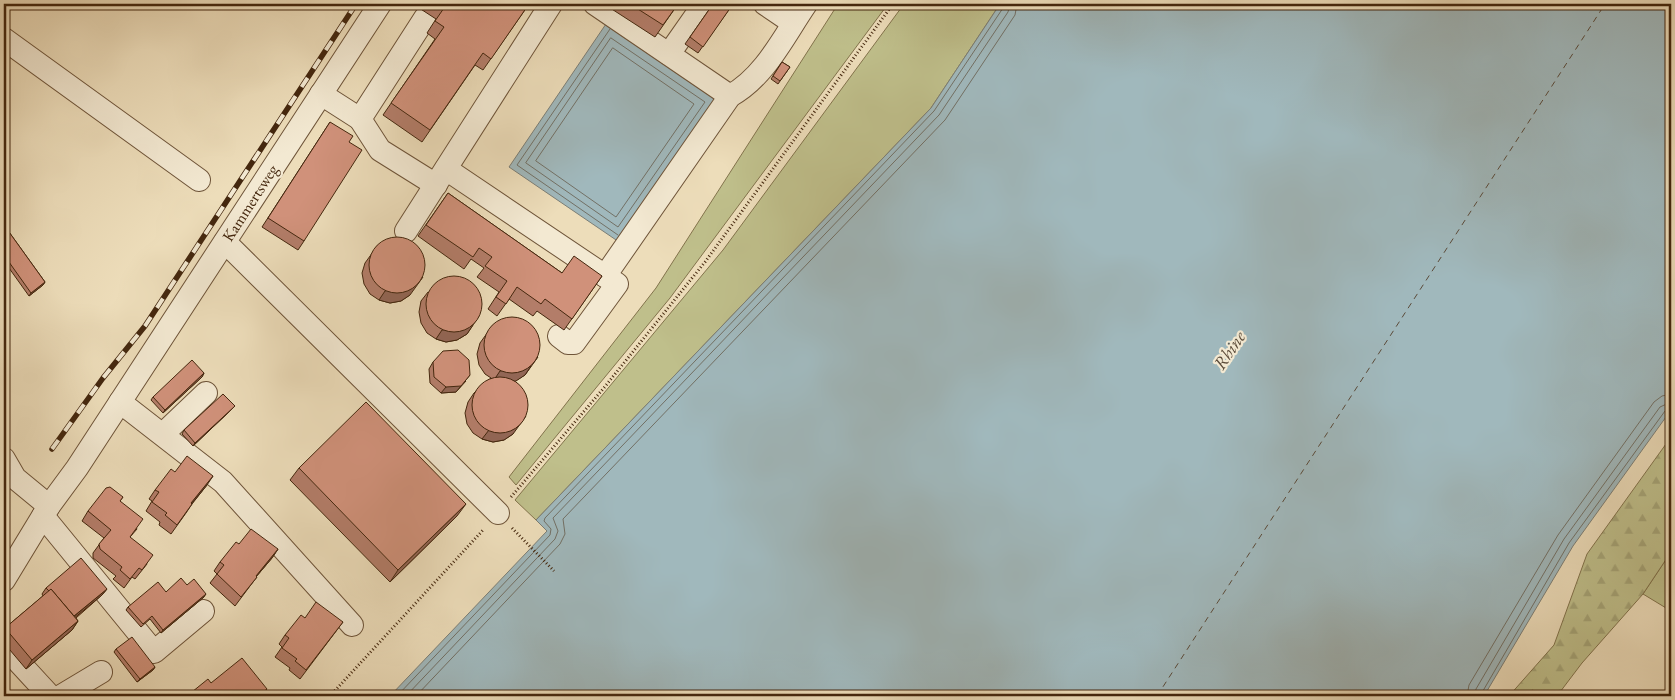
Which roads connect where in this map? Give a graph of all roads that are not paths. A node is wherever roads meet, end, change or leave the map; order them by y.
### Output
1 (380, 4) edge
2 (552, 4) edge
3 (595, 4) edge
4 (704, 4) edge
5 (765, 4) edge
6 (806, 4) edge
7 (425, 18) dead end
8 (793, 23) junction
9 (4, 39) edge
10 (669, 54) junction
11 (321, 94) junction
12 (730, 96) junction
13 (360, 119) junction
14 (441, 177) junction
15 (199, 180) dead end
16 (406, 232) dead end
17 (225, 242) junction
18 (605, 276) junction
19 (559, 336) dead end
20 (206, 393) dead end
21 (120, 402) junction
22 (163, 434) junction
23 (4, 459) edge
24 (46, 511) junction
25 (498, 513) road end
26 (4, 580) edge
27 (203, 610) dead end
28 (352, 625) dead end
29 (4, 646) edge
30 (101, 672) dead end
31 (50, 696) edge
32 (61, 696) edge

1 - 11 street, Kammertsweg
2 - 14 street
3 - 10 street
4 - 10 street
5 - 8 street
6 - 8 street
7 - 13 street
8 - 12 street
9 - 15 street
10 - 12 street
11 - 13 street
11 - 17 street, Kammertsweg
12 - 18 street
13 - 14 street
14 - 16 street
14 - 18 street
17 - 21 street, Kammertsweg
17 - 25 street
18 - 19 street
20 - 22 street
21 - 22 street
21 - 24 street, Kammertsweg
22 - 28 street
23 - 24 street
24 - 26 street, Kammertsweg
24 - 27 street
29 - 31 street
30 - 32 street

